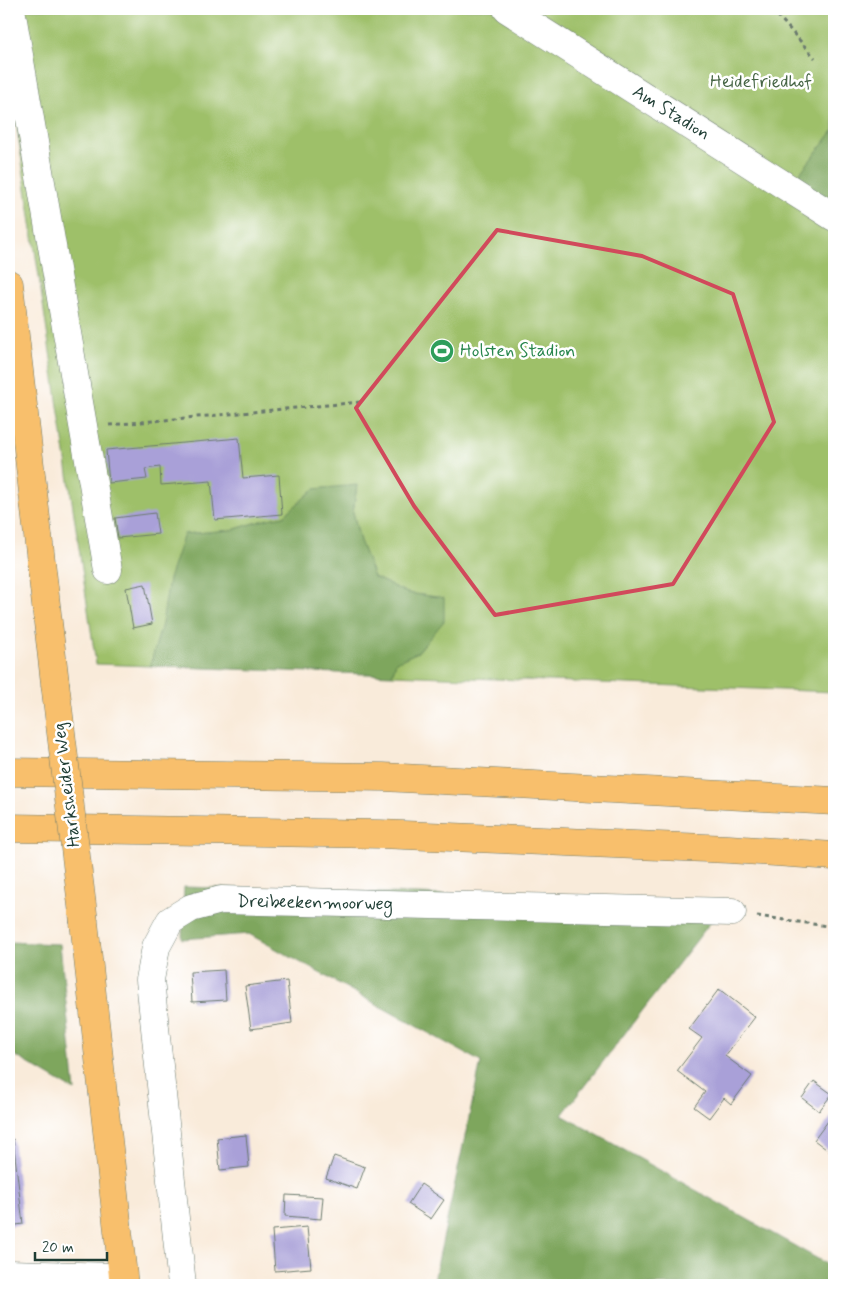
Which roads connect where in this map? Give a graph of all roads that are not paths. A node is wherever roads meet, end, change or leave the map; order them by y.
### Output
1 (11, 9) edge
2 (508, 9) edge
3 (834, 217) edge
4 (9, 284) edge
5 (108, 570) dead end
6 (9, 772) edge
7 (834, 801) edge
8 (9, 828) edge
9 (834, 856) edge
10 (732, 912) road end
11 (9, 1274) edge
12 (123, 1281) edge
13 (182, 1285) edge

1 - 5 street
2 - 3 street, Am Stadion
4 - 12 main road, Harksheider Weg, bridge
6 - 7 main road
8 - 9 main road
10 - 13 street, Dreibeekenmoorweg
11 - 12 street

